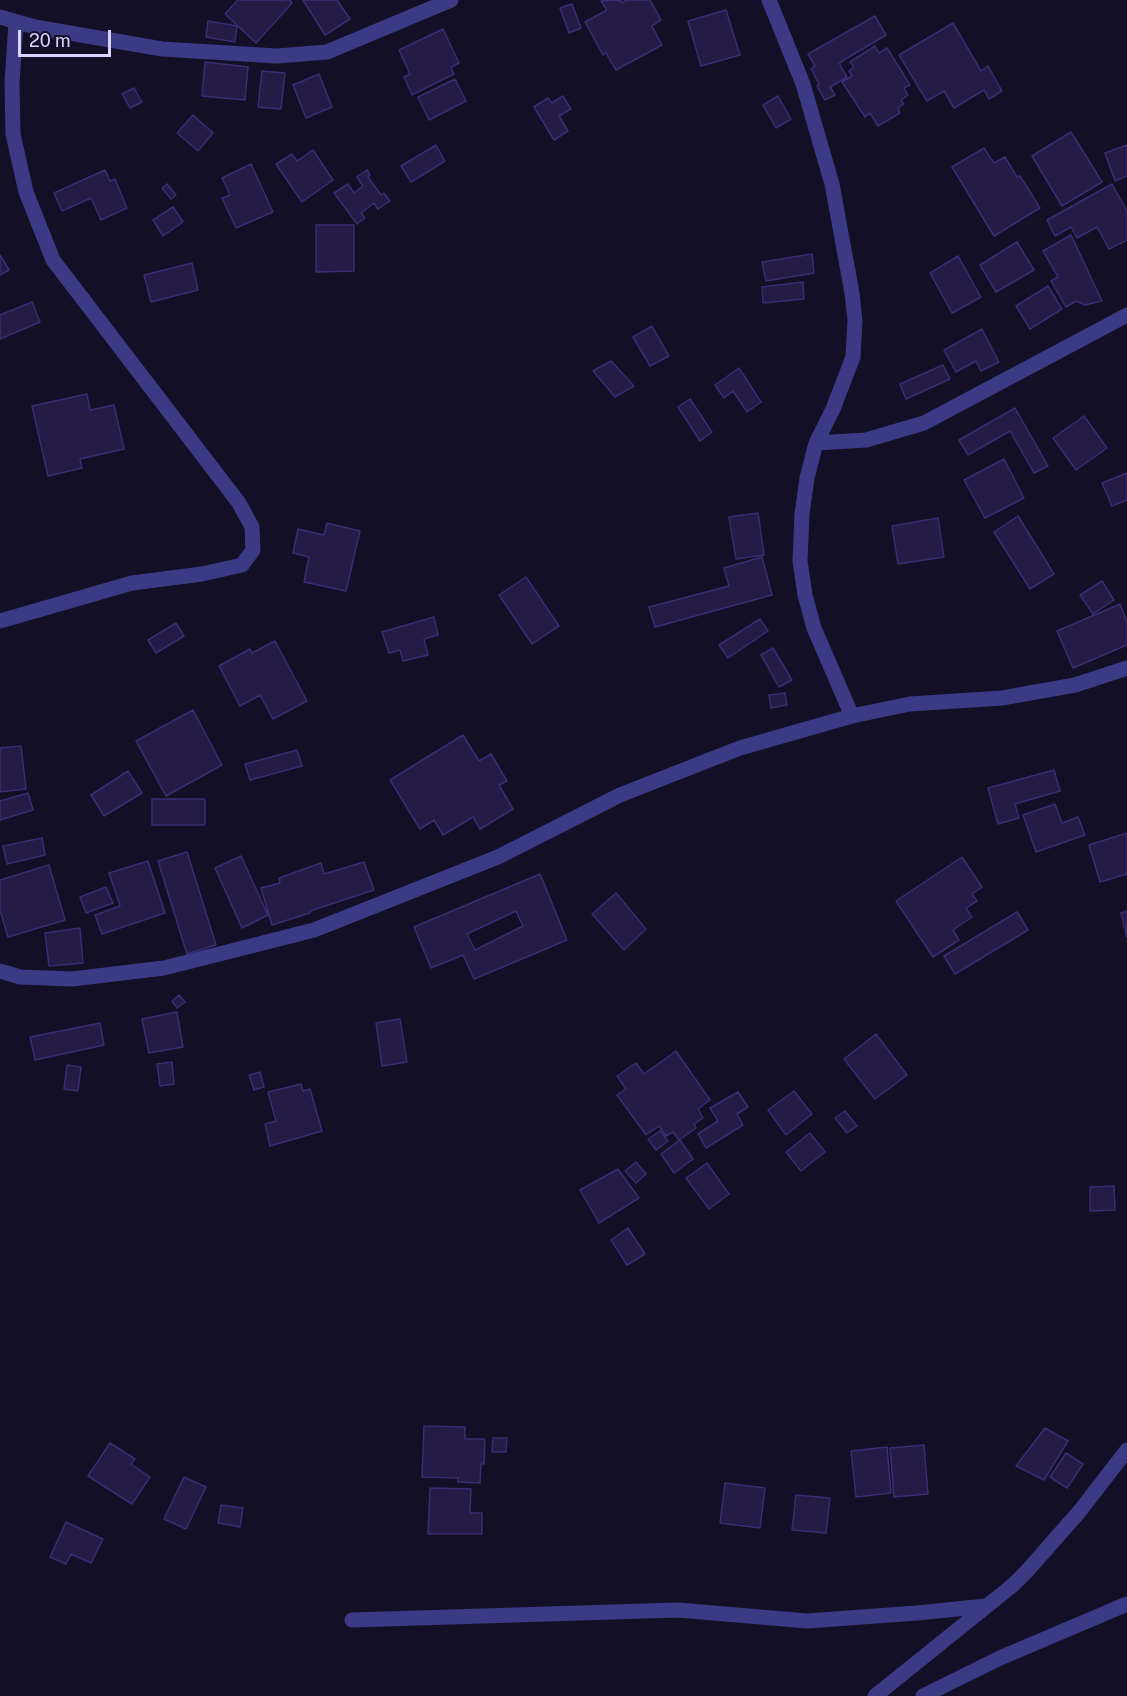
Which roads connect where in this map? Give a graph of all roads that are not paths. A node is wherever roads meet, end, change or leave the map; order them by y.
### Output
1 (451, 0) edge
2 (768, 0) edge
3 (0, 17) edge
4 (16, 22) junction
5 (1127, 315) edge
6 (816, 443) junction
7 (0, 621) edge
8 (1127, 668) edge
9 (852, 716) junction
10 (0, 971) edge
11 (1127, 1450) edge
12 (1127, 1604) edge
13 (986, 1606) junction
14 (352, 1620) dead end
15 (875, 1696) edge
16 (923, 1696) edge

1 - 4 street
2 - 6 street
3 - 4 street
4 - 7 street
5 - 6 street
6 - 9 street
8 - 9 street
9 - 10 street
11 - 13 street
12 - 16 street
13 - 14 street
13 - 15 street

